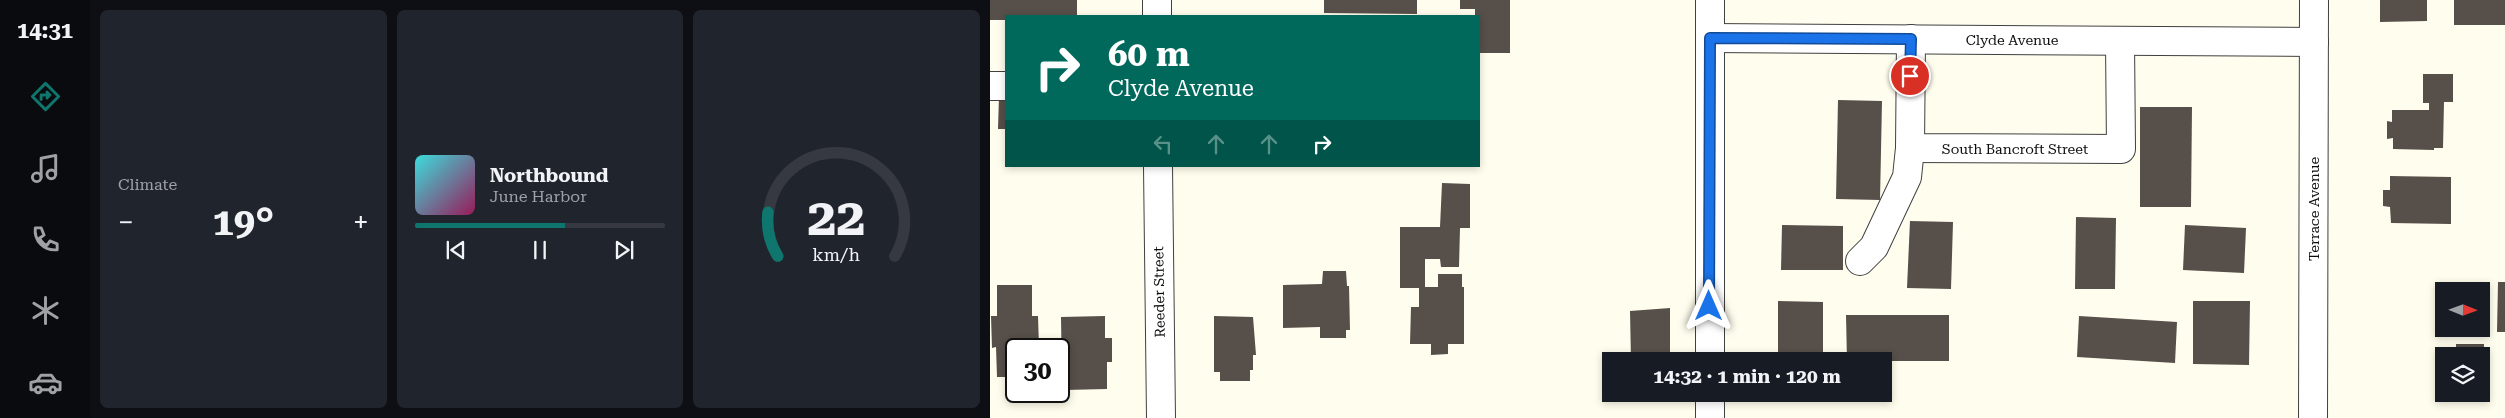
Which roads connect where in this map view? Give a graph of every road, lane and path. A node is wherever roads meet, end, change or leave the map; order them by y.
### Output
1 (1157, 0) edge
2 (1710, 0) edge
3 (2314, 0) edge
4 (1157, 15) edge
5 (1710, 38) junction
6 (1911, 39) junction
7 (2120, 40) junction
8 (2314, 42) junction
9 (990, 86) edge
10 (1005, 86) edge
11 (1910, 148) junction
12 (1158, 167) edge
13 (1860, 261) dead end
14 (1710, 352) edge
15 (1710, 402) edge
16 (1160, 418) edge
17 (1710, 418) edge
18 (2313, 418) edge

1 - 4 street
2 - 5 street
3 - 8 street, Terrace Avenue
5 - 6 street, Clyde Avenue
5 - 14 street
6 - 7 street, Clyde Avenue
6 - 11 street
7 - 8 street, Clyde Avenue
7 - 11 street, South Bancroft Street
8 - 18 street, Terrace Avenue
9 - 10 street
11 - 13 street
12 - 16 street, Reeder Street
15 - 17 street

